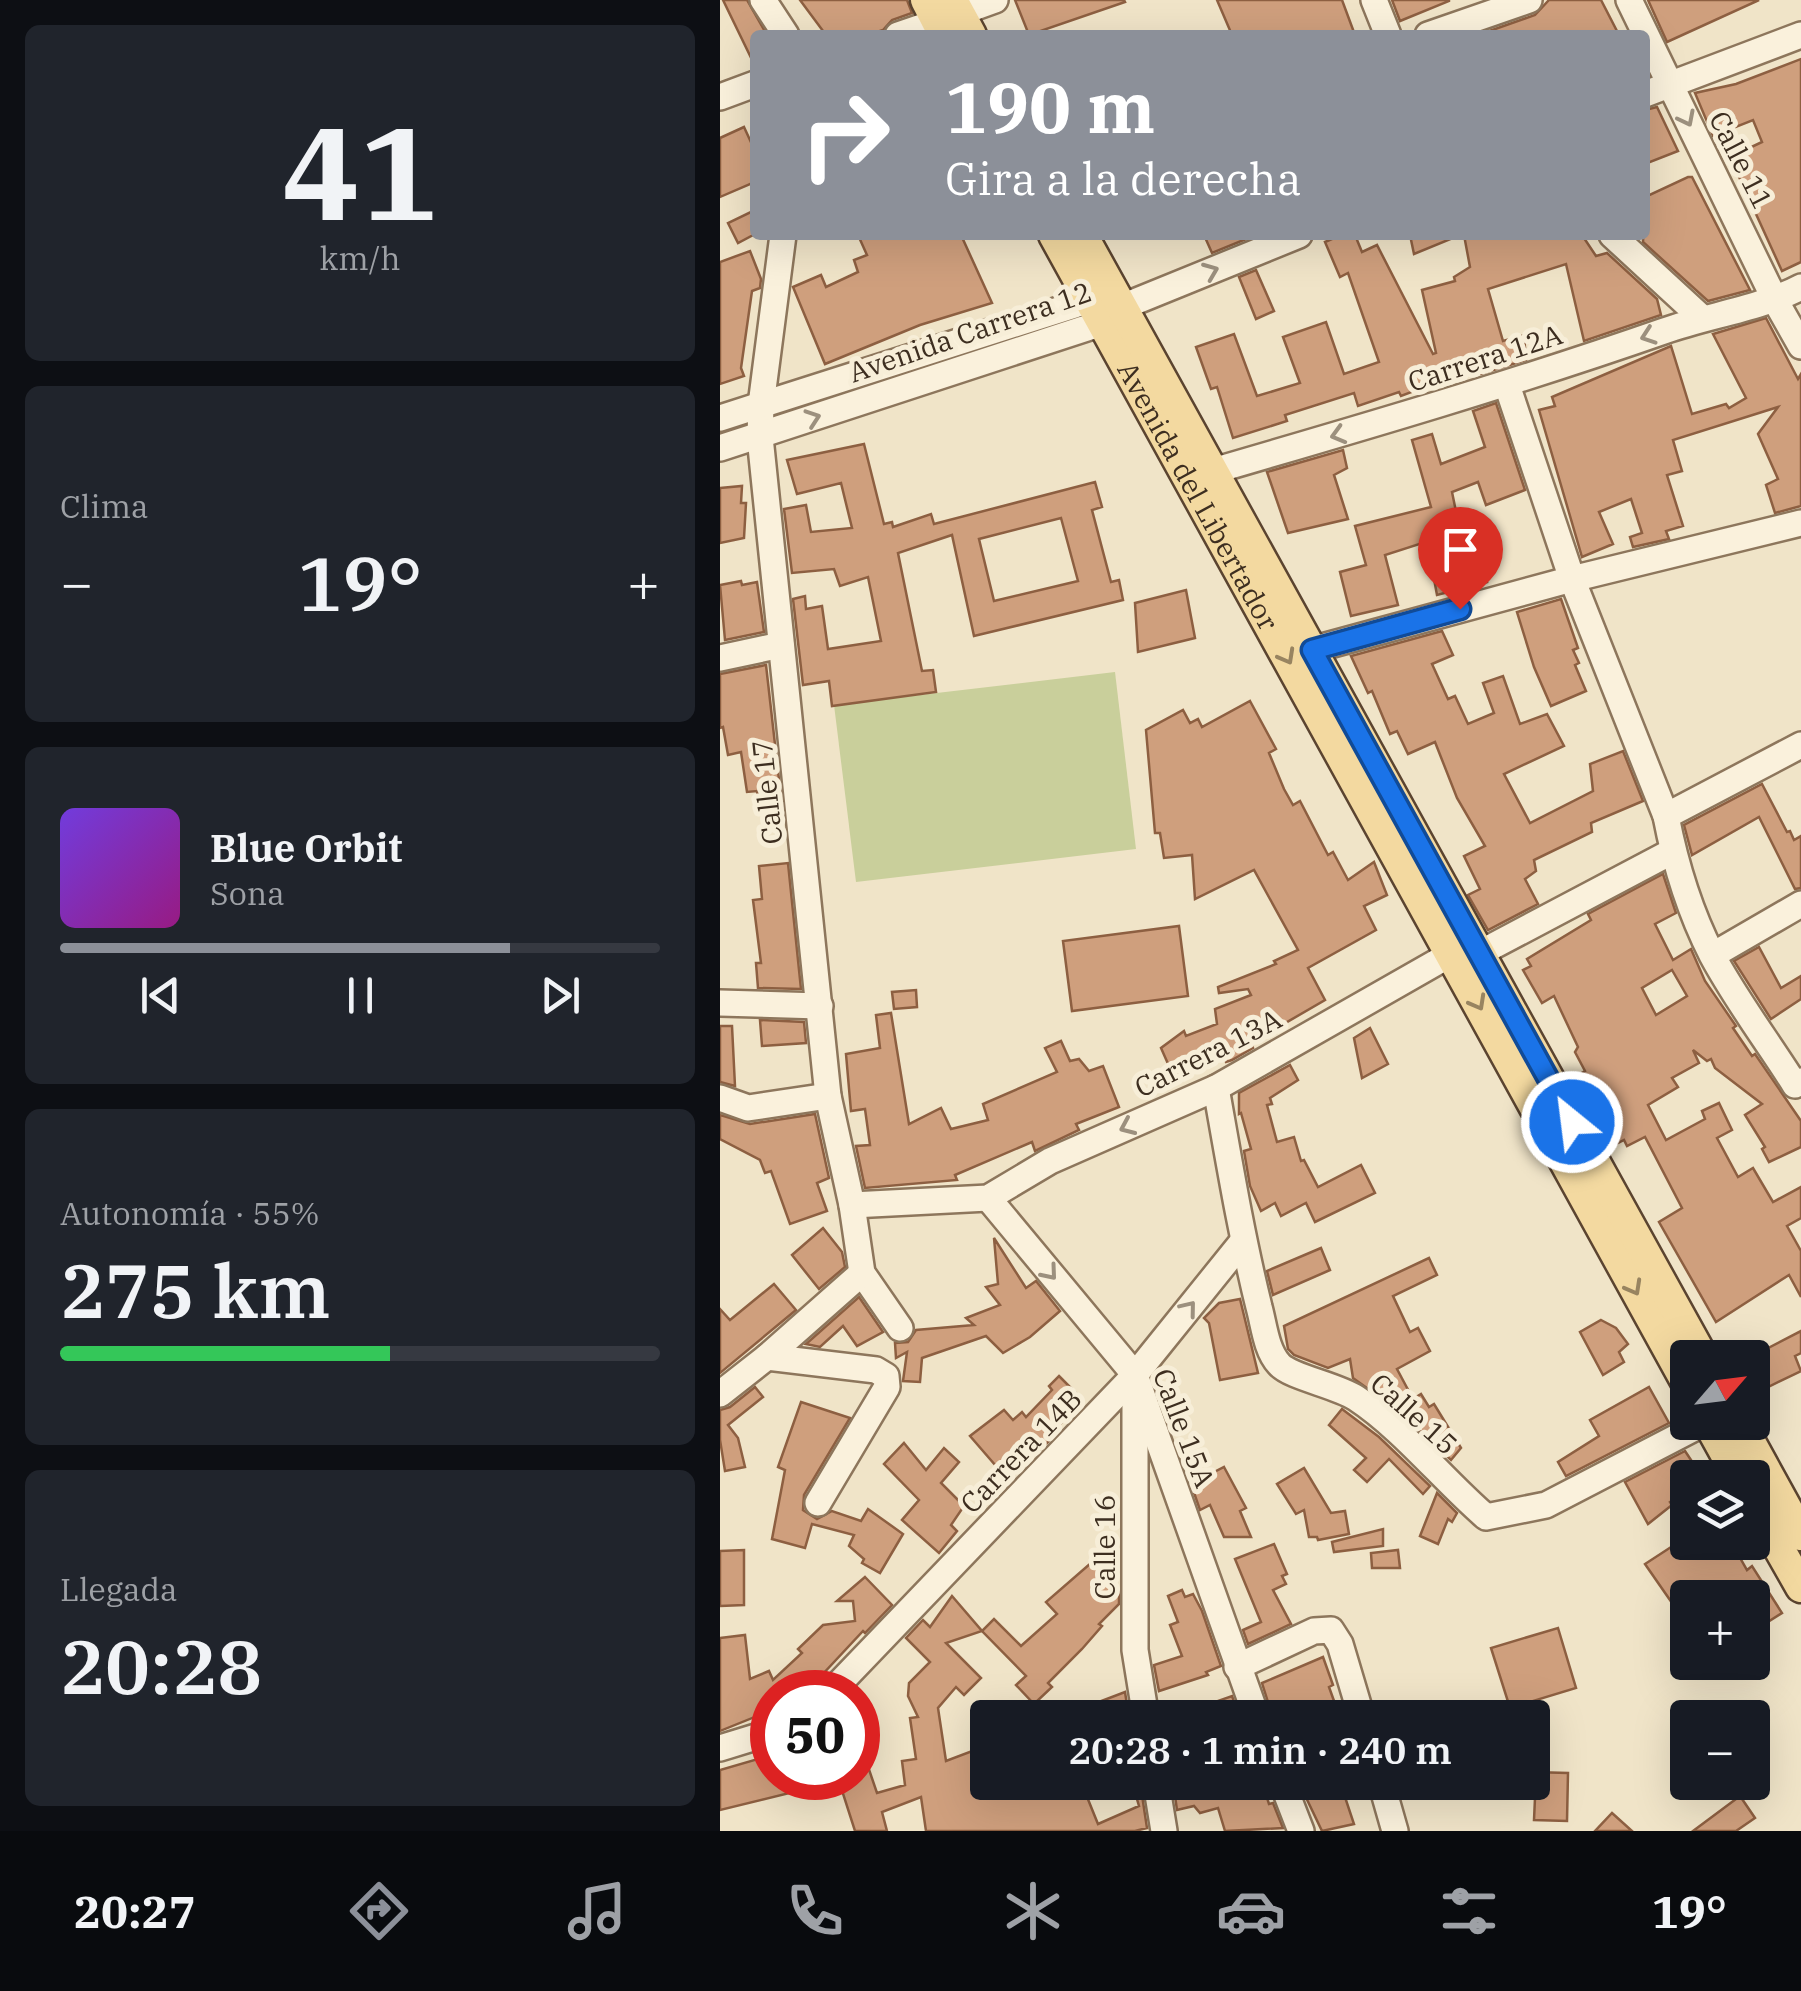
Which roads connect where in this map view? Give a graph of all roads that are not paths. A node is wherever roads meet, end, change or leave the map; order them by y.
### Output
1 (763, 0) edge
2 (994, 0) edge
3 (1374, 0) edge
4 (1529, 0) edge
5 (1629, 0) edge
6 (948, 17) edge
7 (783, 30) edge
8 (912, 30) edge
9 (1386, 30) edge
10 (1442, 30) edge
11 (1638, 30) edge
12 (1801, 35) edge
13 (750, 86) edge
14 (1657, 89) edge
15 (720, 97) edge
16 (783, 240) edge
17 (1057, 240) edge
18 (1084, 240) edge
19 (1286, 240) edge
20 (1617, 240) edge
21 (1801, 287) edge
22 (1775, 300) junction
23 (1105, 310) junction
24 (1702, 318) junction
25 (1801, 346) edge
26 (1508, 385) junction
27 (760, 405) junction
28 (720, 418) edge
29 (760, 436) junction
30 (720, 448) edge
31 (1212, 471) junction
32 (1801, 523) edge
33 (1572, 579) junction
34 (781, 645) junction
35 (1312, 650) junction
36 (720, 658) edge
37 (1801, 745) edge
38 (1666, 816) junction
39 (1673, 851) junction
40 (1801, 904) edge
41 (1465, 954) junction
42 (1712, 955) junction
43 (720, 1004) edge
44 (820, 1006) junction
45 (1801, 1081) edge
46 (1216, 1088) junction
47 (828, 1096) junction
48 (720, 1098) edge
49 (988, 1198) junction
50 (852, 1204) junction
51 (1243, 1241) junction
52 (862, 1273) junction
53 (900, 1328) dead end
54 (1692, 1340) edge
55 (1670, 1350) edge
56 (767, 1357) junction
57 (1135, 1375) junction
58 (720, 1394) edge
59 (1672, 1440) edge
60 (1749, 1440) edge
61 (818, 1503) dead end
62 (1770, 1533) edge
63 (1801, 1535) edge
64 (1801, 1587) edge
65 (1237, 1667) junction
66 (852, 1670) edge
67 (1143, 1700) edge
68 (1250, 1700) edge
69 (1357, 1700) edge
70 (750, 1739) edge
71 (720, 1748) edge
72 (1159, 1800) edge
73 (1289, 1800) edge
74 (1386, 1800) edge
75 (1164, 1831) edge
76 (1301, 1831) edge
77 (1395, 1831) edge

1 - 7 street
2 - 6 street
3 - 9 street
4 - 10 street
5 - 11 street, Calle 11
6 - 8 street
12 - 14 street
13 - 15 street
14 -> 22 street, Calle 11
16 - 27 street, Calle 17
17 - 23 main road, Avenida del Libertador
18 - 23 main road, Avenida del Libertador
23 -> 19 street
20 - 24 street
21 - 22 street, Carrera 12A
22 - 24 street, Carrera 12A
22 - 25 street, Calle 11
23 - 27 street, Avenida Carrera 12
29 -> 23 street, Avenida Carrera 12
23 - 31 main road, Avenida del Libertador
23 -> 41 main road, Avenida del Libertador
24 -> 26 street, Carrera 12A
26 -> 31 street, Carrera 12A
26 - 33 street
27 - 28 street, Avenida Carrera 12
27 - 29 street, Calle 17
29 - 30 street, Avenida Carrera 12
29 - 34 street, Calle 17
31 - 35 main road, Avenida del Libertador
32 - 33 street
33 - 35 street
33 - 38 street
34 - 36 street
34 - 44 street, Calle 17
35 - 41 main road, Avenida del Libertador
37 - 38 street
38 - 39 street
39 - 41 street, Carrera 13A
39 - 42 street
40 - 42 street
41 - 46 street, Carrera 13A
41 - 54 main road, Avenida del Libertador
41 -> 55 main road, Avenida del Libertador
42 - 45 street
43 - 44 street
44 - 47 street, Calle 17
46 -> 49 street, Carrera 13A
46 - 51 street, Calle 15
47 - 48 street
47 - 50 street, Calle 17
49 - 50 street
49 -> 57 street, Calle 15A
50 - 52 street, Calle 17
57 -> 51 street, Carrera 14B
51 - 59 street, Calle 15
52 - 53 street, Calle 17
52 - 56 street
56 - 58 street
56 - 61 street
57 - 65 street, Calle 15A
57 - 66 street, Carrera 14B
57 - 67 street, Calle 16
60 - 63 main road
62 - 64 main road
65 - 68 street, Calle 15A
65 - 69 street
70 - 71 street
72 - 75 street
73 - 76 street
74 - 77 street

